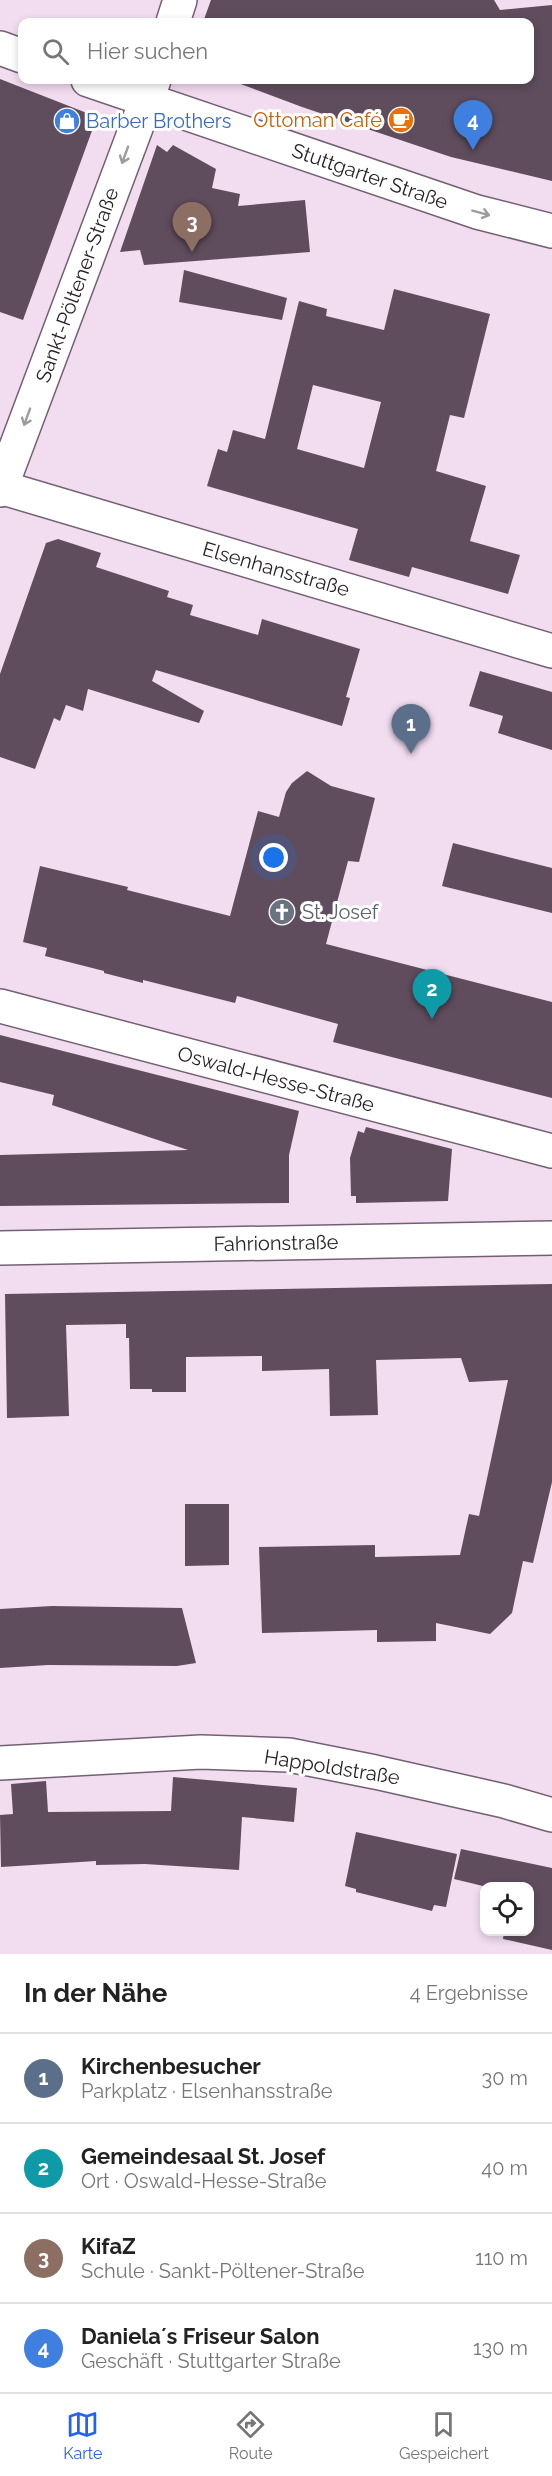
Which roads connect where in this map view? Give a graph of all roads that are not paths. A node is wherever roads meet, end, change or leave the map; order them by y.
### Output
1 (180, 0) edge
2 (173, 18) edge
3 (0, 48) edge
4 (18, 55) edge
5 (113, 84) edge
6 (150, 90) edge
7 (552, 231) edge
8 (0, 488) edge
9 (552, 651) edge
10 (0, 1006) edge
11 (552, 1151) edge
12 (552, 1238) edge
13 (0, 1248) edge
14 (0, 1763) edge
15 (552, 1815) edge

1 - 2 street
3 - 4 street
5 - 6 street, Stuttgarter Straße
6 -> 7 street, Stuttgarter Straße
6 -> 8 street, Sankt-Pöltener-Straße
8 - 9 street, Elsenhansstraße
10 - 11 street, Oswald-Hesse-Straße
12 - 13 street, Fahrionstraße
14 - 15 street, Happoldstraße

